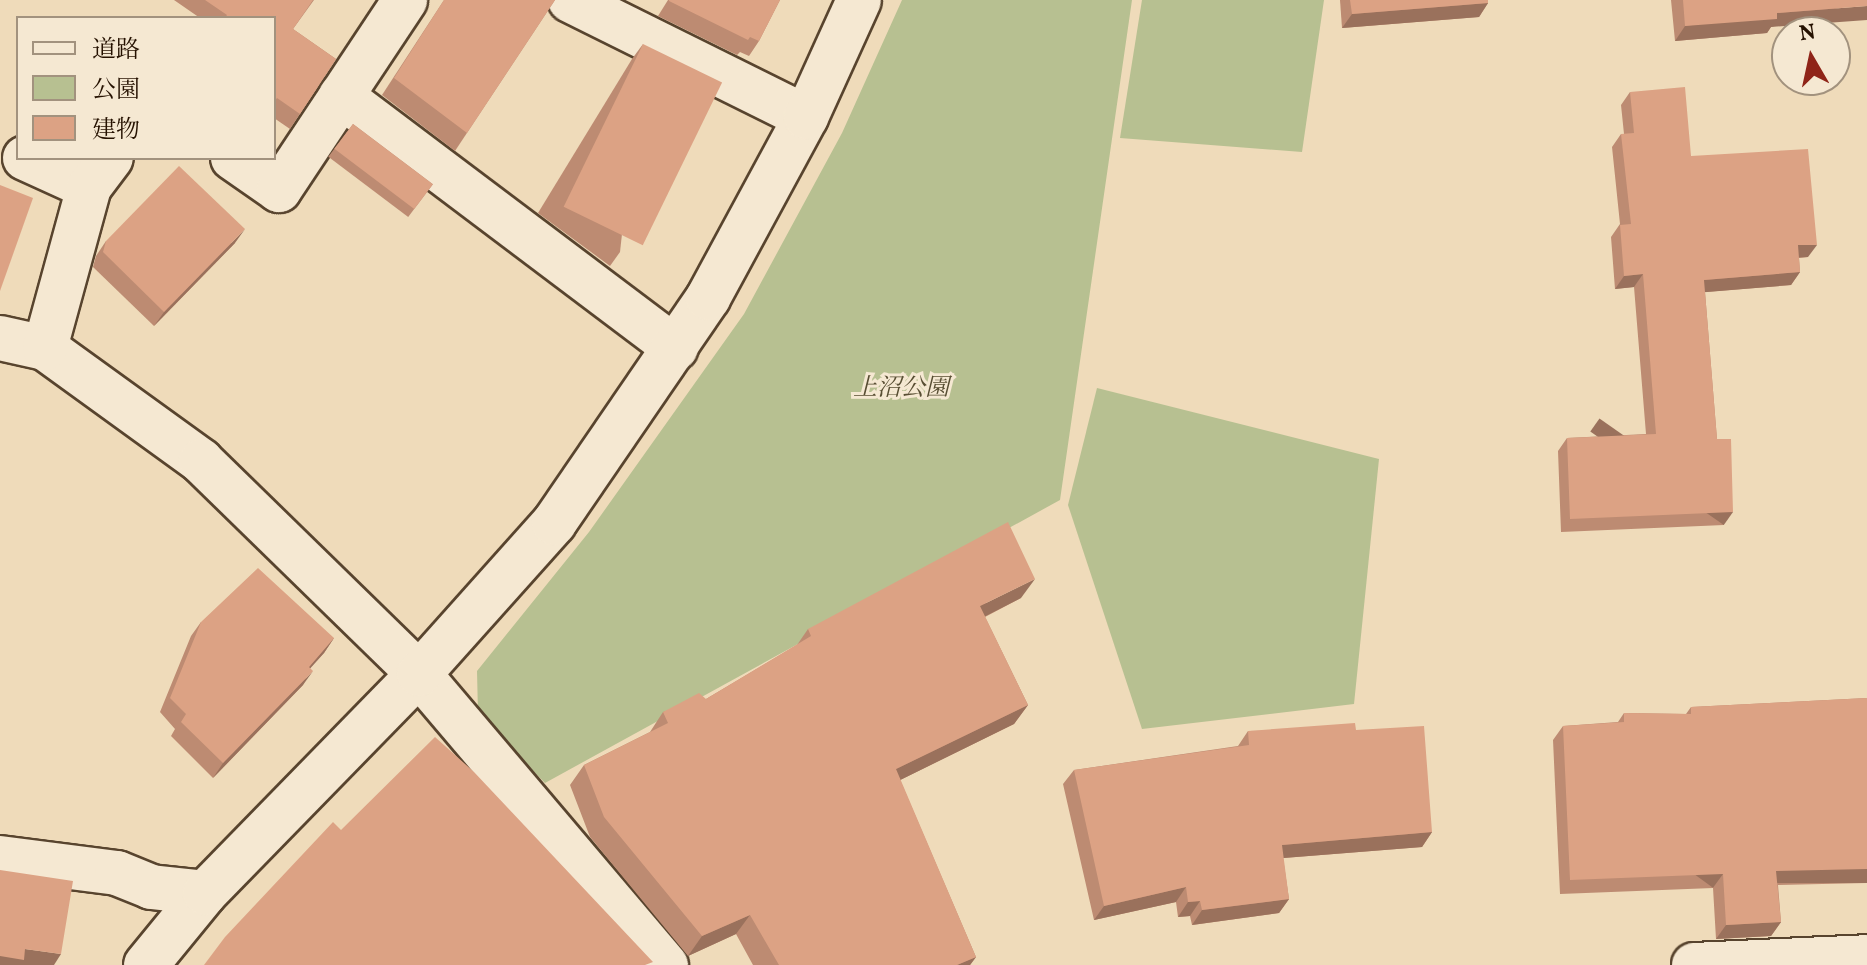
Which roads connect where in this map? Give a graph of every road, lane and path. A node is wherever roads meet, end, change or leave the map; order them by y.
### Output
1 (405, 0) edge
2 (570, 0) edge
3 (859, 0) edge
4 (341, 96) junction
5 (806, 117) junction
6 (35, 160) edge
7 (236, 160) edge
8 (100, 173) edge
9 (0, 338) edge
10 (45, 348) junction
11 (676, 348) junction
12 (419, 674) junction
13 (0, 858) edge
14 (205, 893) junction
15 (1867, 957) edge
16 (146, 965) edge
17 (666, 965) edge
18 (1694, 965) edge

1 - 4 street
2 - 5 street
3 - 5 street
4 - 7 street
4 - 11 street
5 - 11 street
6 - 8 street
8 - 10 street
9 - 10 street
10 - 12 street
11 - 12 street
12 - 14 street
12 - 17 street
13 - 14 street
14 - 16 street
15 - 18 street

